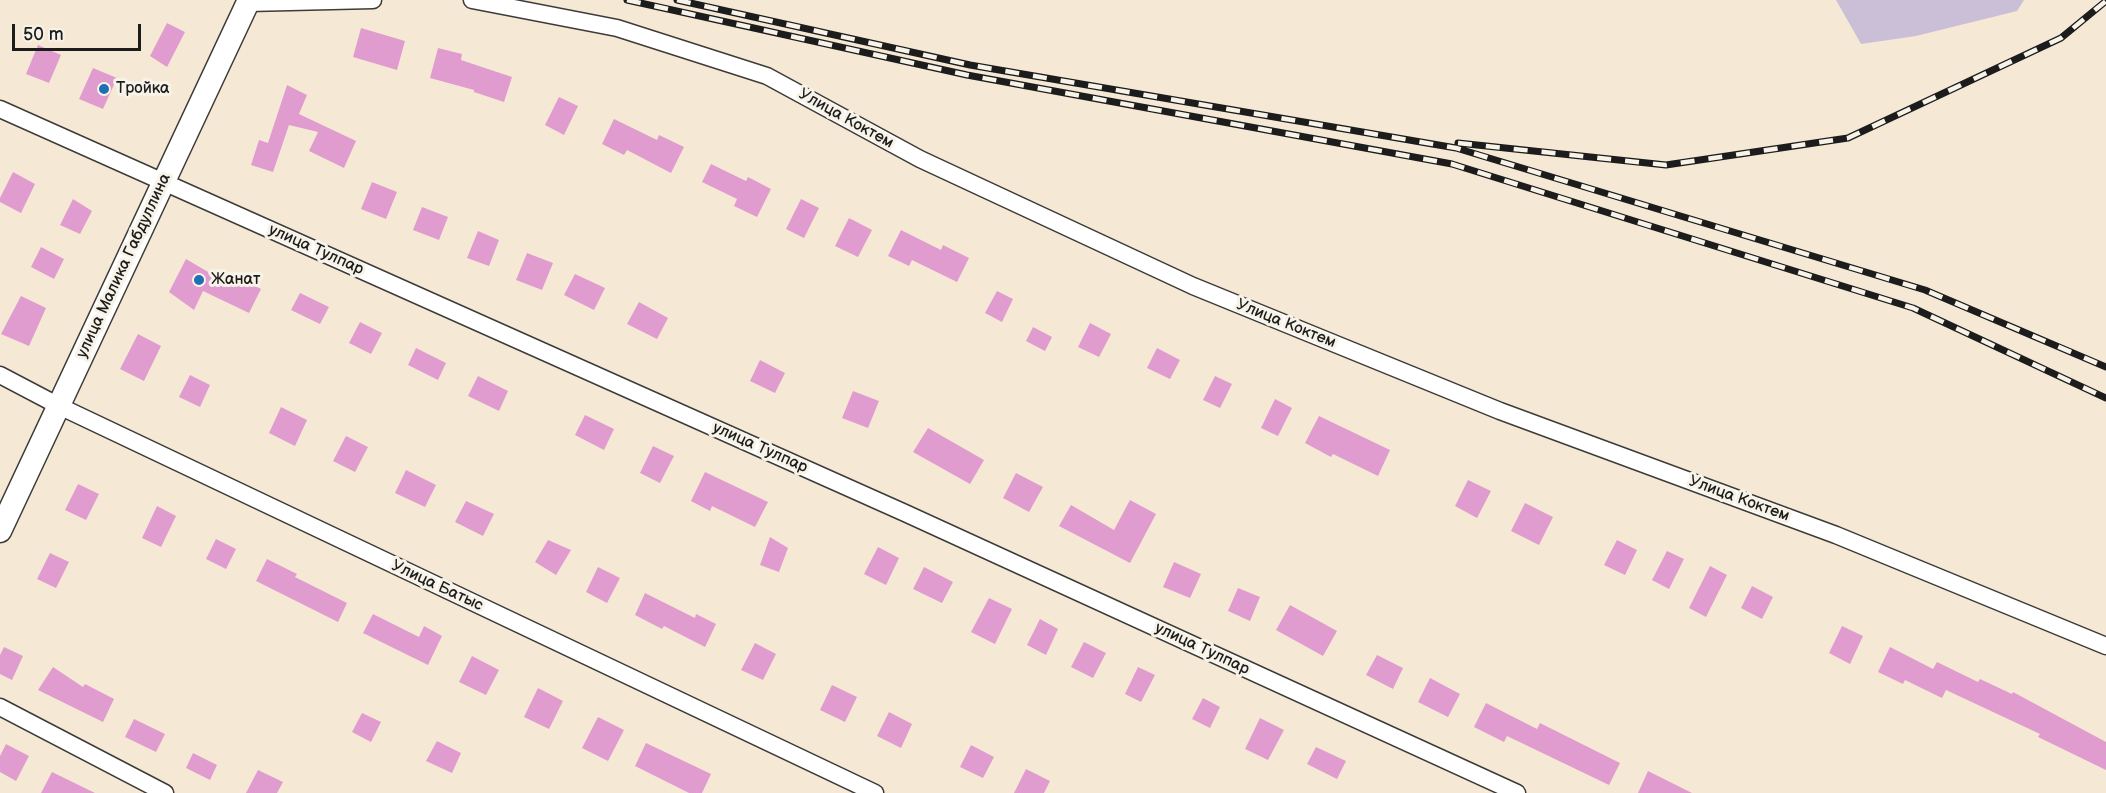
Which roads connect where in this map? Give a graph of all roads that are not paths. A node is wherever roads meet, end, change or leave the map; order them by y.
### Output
1 (373, 0) edge
2 (472, 0) edge
3 (248, 1) edge
4 (0, 109) edge
5 (164, 182) junction
6 (0, 375) edge
7 (59, 406) junction
8 (0, 531) edge
9 (2106, 646) edge
10 (0, 707) edge
11 (165, 793) edge
12 (875, 793) edge
13 (1517, 793) edge

1 - 3 street
2 - 9 street, Улица Коктем
3 - 5 main road, улица Малика Габдуллина
4 - 5 street, улица Тулпар
5 - 7 main road, улица Малика Габдуллина
5 - 13 street, улица Тулпар
6 - 7 street, Улица Батыс
7 - 8 main road, улица Малика Габдуллина
7 - 12 street, Улица Батыс
10 - 11 street

